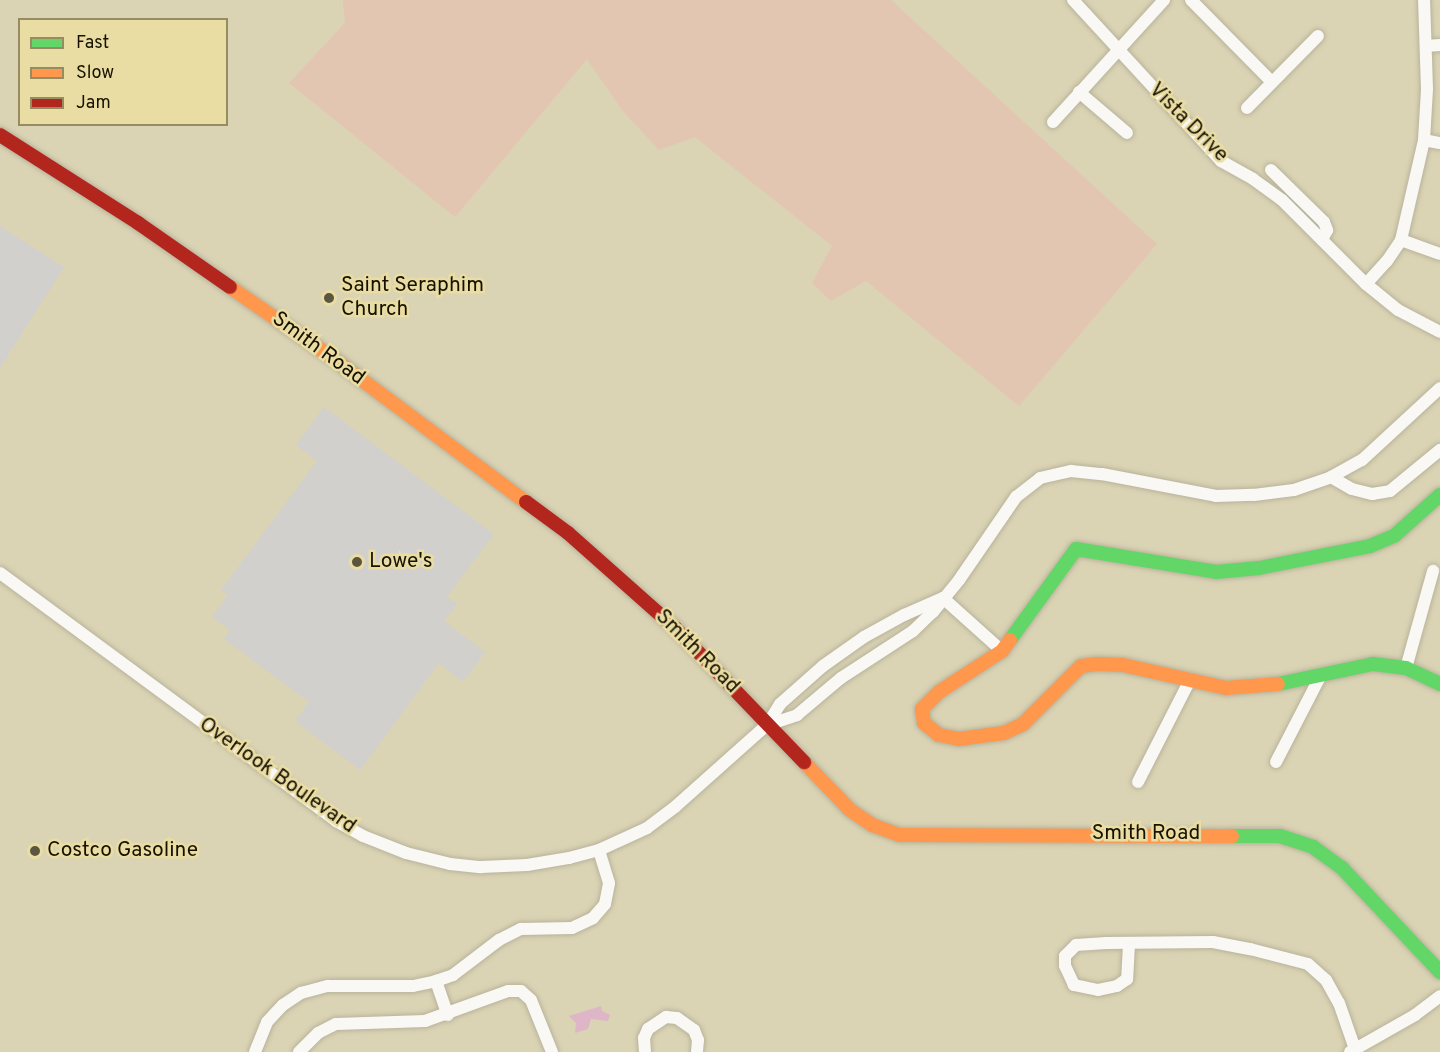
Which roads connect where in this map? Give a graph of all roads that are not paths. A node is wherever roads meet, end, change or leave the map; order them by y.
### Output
1 (1073, 0) edge
2 (1164, 0) edge
3 (1191, 0) edge
4 (1424, 0) edge
5 (1318, 36) dead end
6 (1440, 45) edge
7 (1426, 46) junction
8 (1117, 50) junction
9 (1272, 81) junction
10 (1079, 92) junction
11 (1246, 108) dead end
12 (1053, 122) dead end
13 (1127, 134) dead end
14 (0, 135) edge
15 (1424, 140) junction
16 (1440, 143) edge
17 (1271, 170) dead end
18 (1322, 240) junction
19 (1401, 240) junction
20 (1440, 254) edge
21 (1366, 284) junction
22 (1440, 332) edge
23 (1440, 388) edge
24 (1440, 450) edge
25 (1331, 477) junction
26 (1440, 495) edge
27 (1433, 571) dead end
28 (0, 573) edge
29 (943, 598) junction
30 (1002, 651) junction
31 (1406, 668) junction
32 (1321, 675) junction
33 (1190, 680) junction
34 (1440, 684) edge
35 (767, 725) junction
36 (1276, 762) dead end
37 (1138, 782) dead end
38 (599, 850) junction
39 (1129, 944) junction
40 (1440, 972) edge
41 (436, 981) junction
42 (1440, 996) edge
43 (448, 1015) junction
44 (1352, 1051) edge
45 (255, 1052) edge
46 (299, 1052) edge
47 (552, 1052) edge
48 (645, 1052) edge
49 (697, 1052) edge

1 - 8 street, Vista Drive
2 - 8 street
3 - 9 street
4 - 7 street
5 - 9 street
6 - 7 street
7 - 15 street
8 - 10 street
8 - 18 street, Vista Drive
9 - 11 street
10 - 12 street
10 - 13 street
14 - 35 street, Smith Road
15 - 16 street
15 - 19 street
17 - 18 street
18 - 21 street, Vista Drive
19 - 20 street
19 - 21 street
21 - 22 street, Vista Drive
23 - 25 street
24 - 25 street
25 - 29 street
26 - 30 street
27 - 31 street
28 - 38 street, Overlook Boulevard
29 - 30 street
29 - 35 street
29 - 35 street
30 - 33 street
31 - 32 street
31 - 34 street
32 - 33 street
32 - 36 street
33 - 37 street
35 - 38 street, Overlook Boulevard
35 - 40 street, Smith Road
38 - 41 street
39 - 39 street
39 - 44 street
41 - 43 street
41 - 45 street
42 - 44 street
43 - 46 street
43 - 47 street
48 - 49 street

